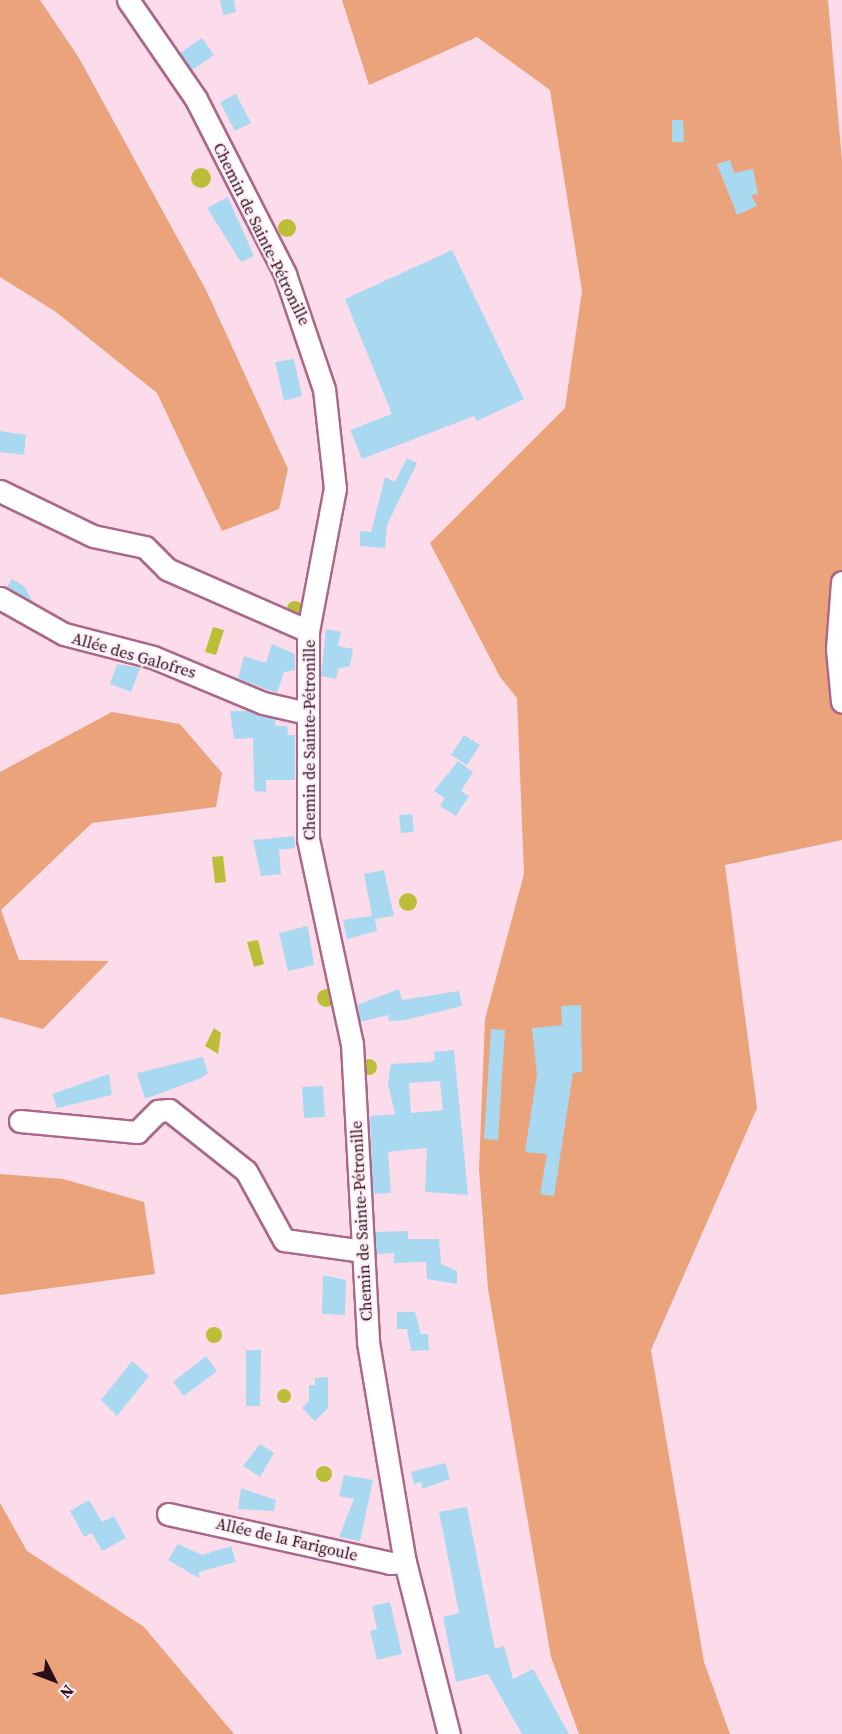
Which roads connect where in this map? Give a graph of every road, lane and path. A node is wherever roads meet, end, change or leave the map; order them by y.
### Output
1 (128, 0) edge
2 (0, 491) edge
3 (842, 582) edge
4 (0, 598) edge
5 (308, 631) junction
6 (842, 702) edge
7 (307, 713) junction
8 (20, 1120) dead end
9 (363, 1251) junction
10 (168, 1514) dead end
11 (405, 1562) junction
12 (449, 1734) edge

1 - 5 street, Chemin de Sainte-Pétronille
2 - 5 street
3 - 6 street
4 - 7 street, Allée des Galofres
5 - 7 street, Chemin de Sainte-Pétronille
7 - 9 street, Chemin de Sainte-Pétronille
8 - 9 street
9 - 11 street, Chemin de Sainte-Pétronille
10 - 11 street, Allée de la Farigoule
11 - 12 street, Chemin de Sainte-Pétronille

